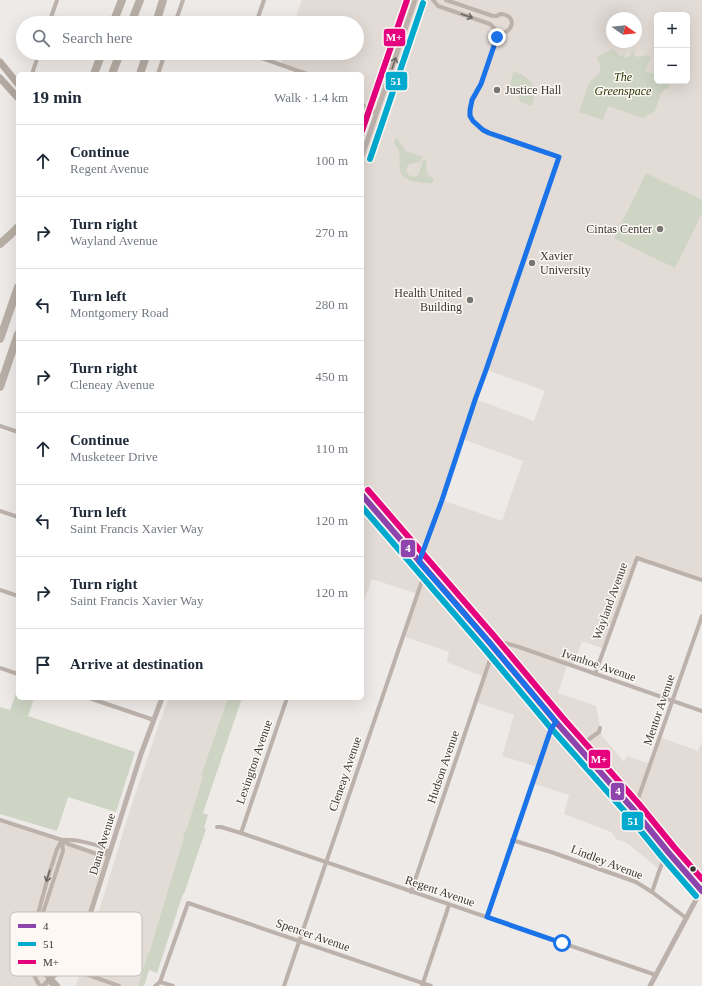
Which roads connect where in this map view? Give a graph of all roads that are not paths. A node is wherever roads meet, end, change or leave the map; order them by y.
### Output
1 (57, 0) edge
2 (122, 0) edge
3 (140, 0) edge
4 (163, 0) edge
5 (183, 0) edge
6 (264, 0) edge
7 (408, 0) edge
8 (415, 0) edge
9 (433, 0) edge
10 (446, 0) edge
11 (52, 16) edge
12 (116, 16) edge
13 (134, 16) edge
14 (158, 16) edge
15 (177, 16) edge
16 (258, 16) edge
17 (499, 32) junction
18 (37, 60) edge
19 (99, 60) edge
20 (117, 60) edge
21 (145, 60) edge
22 (163, 60) edge
23 (267, 60) edge
24 (0, 62) edge
25 (33, 72) edge
26 (95, 72) edge
27 (113, 72) edge
28 (141, 72) edge
29 (159, 72) edge
30 (301, 72) edge
31 (0, 78) edge
32 (16, 82) edge
33 (16, 96) edge
34 (364, 107) edge
35 (370, 110) junction
36 (377, 113) junction
37 (364, 129) edge
38 (364, 143) edge
39 (16, 229) edge
40 (0, 244) edge
41 (16, 293) edge
42 (0, 339) edge
43 (16, 340) edge
44 (0, 387) edge
45 (1, 426) edge
46 (16, 431) edge
47 (364, 497) edge
48 (0, 511) edge
49 (16, 516) edge
50 (419, 562) junction
51 (426, 569) junction
52 (702, 580) edge
53 (0, 590) edge
54 (16, 595) edge
55 (702, 616) edge
56 (489, 642) junction
57 (494, 648) junction
58 (0, 668) edge
59 (16, 673) edge
60 (595, 674) junction
61 (95, 700) edge
62 (161, 700) edge
63 (286, 700) edge
64 (672, 701) junction
65 (702, 711) edge
66 (154, 720) junction
67 (556, 722) junction
68 (600, 728) dead end
69 (578, 747) junction
70 (633, 809) junction
71 (0, 820) edge
72 (217, 827) dead end
73 (240, 832) junction
74 (62, 840) junction
75 (512, 840) junction
76 (668, 852) junction
77 (109, 853) junction
78 (326, 862) junction
79 (702, 878) edge
80 (701, 889) edge
81 (411, 892) junction
82 (652, 892) junction
83 (450, 905) junction
84 (38, 912) edge
85 (43, 912) edge
86 (90, 912) edge
87 (487, 917) junction
88 (686, 918) junction
89 (299, 941) junction
90 (656, 975) junction
91 (36, 976) edge
92 (46, 976) edge
93 (54, 976) edge
94 (91, 976) edge
95 (50, 980) junction
96 (160, 982) junction
97 (422, 985) edge
98 (42, 986) edge
99 (56, 986) edge
100 (119, 986) edge
101 (155, 986) edge
102 (173, 986) edge
103 (284, 986) edge
104 (431, 986) edge
105 (650, 986) edge

1 - 11 street
2 - 12 highway
3 - 13 highway
4 - 14 highway
5 - 15 street
6 - 16 street
7 - 35 street
36 -> 8 street
9 -> 17 street
10 - 17 street
17 - 50 street
18 - 25 street
19 - 26 highway
20 - 27 highway
21 - 28 highway
22 - 29 street
23 - 30 street
24 - 32 main road
31 - 33 main road
34 - 35 street
35 - 36 street
35 - 37 street
36 - 38 street
39 - 40 highway
41 - 42 highway
43 - 44 highway
45 - 46 street
47 - 50 main road
48 - 49 street
50 - 51 main road
51 - 56 main road
51 - 78 street, Cleneay Avenue
52 - 60 street, Wayland Avenue
53 - 54 street
55 - 64 street, Mentor Avenue
56 - 57 main road
56 - 60 street, Ivanhoe Avenue
57 - 67 main road
57 - 81 street, Hudson Avenue
58 - 59 street
60 - 64 street, Ivanhoe Avenue
61 - 66 street
62 - 66 street, Dana Avenue
63 - 73 street, Lexington Avenue
64 - 65 street, Ivanhoe Avenue
64 - 70 street, Mentor Avenue
66 - 77 street, Dana Avenue
67 - 69 main road
67 - 75 street
68 - 69 street
69 - 70 main road
70 - 76 main road
71 - 74 street
72 - 73 street, Regent Avenue
73 - 78 street, Regent Avenue
74 - 77 street
74 - 77 street
74 -> 84 street
74 - 85 street
75 - 82 street, Lindley Avenue
75 - 87 street
76 - 80 main road
76 - 82 street
77 - 86 street, Dana Avenue
78 - 81 street, Regent Avenue
78 - 89 street, Cleneay Avenue
79 - 80 street
80 - 88 street
81 - 83 street, Regent Avenue
82 - 88 street, Lindley Avenue
83 - 87 street, Regent Avenue
83 - 97 street
87 - 90 street, Regent Avenue
88 - 90 street
89 - 96 street, Spencer Avenue
89 - 97 street, Spencer Avenue
89 - 103 street, Cleneay Avenue
90 - 105 street
91 -> 98 street
92 - 95 street
93 - 95 street, Dana Avenue
94 - 100 street
95 - 98 street, Dana Avenue
95 - 99 highway
96 - 101 street
96 - 102 street
97 - 104 street, Spencer Avenue

